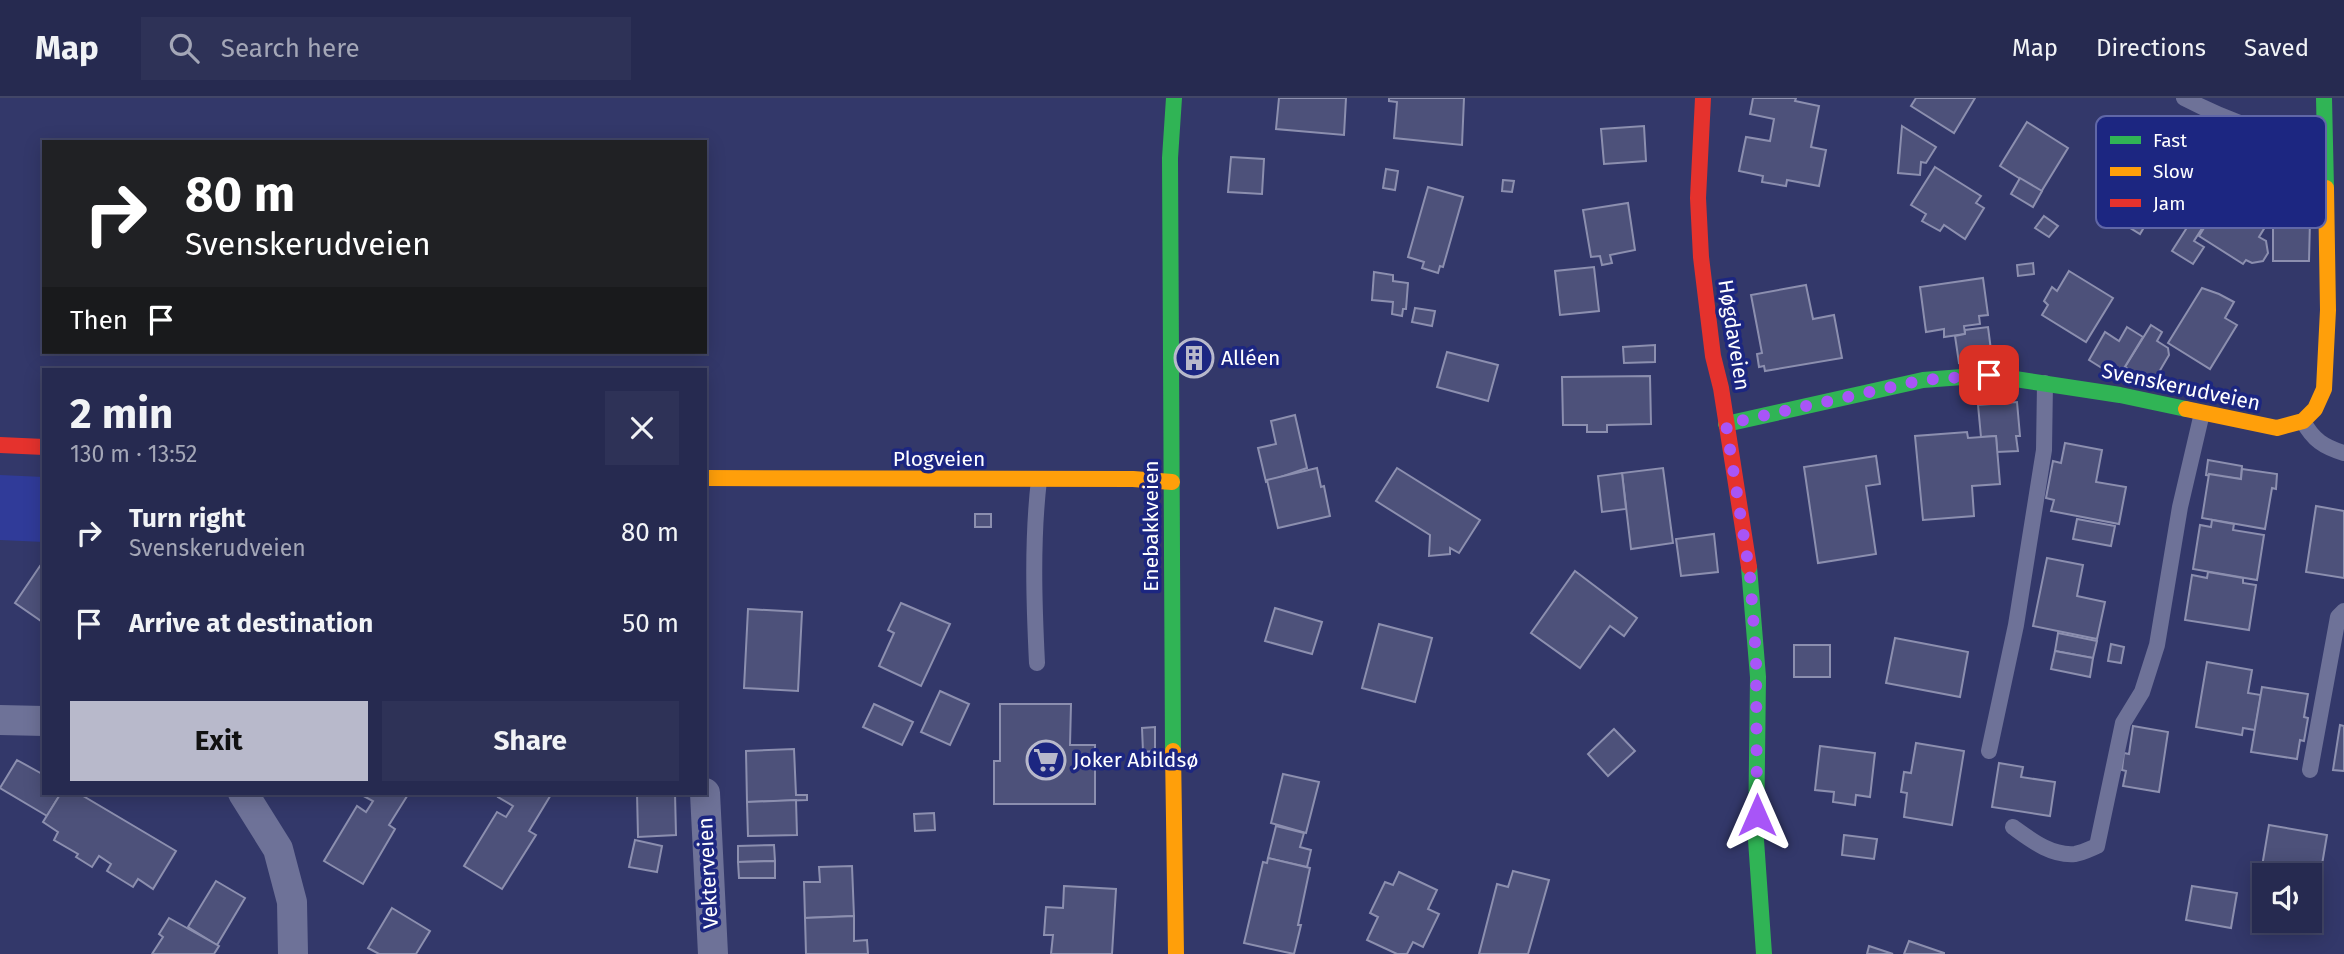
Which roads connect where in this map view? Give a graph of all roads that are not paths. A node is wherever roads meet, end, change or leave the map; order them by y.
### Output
1 (1174, 98) edge
2 (1703, 98) edge
3 (2184, 98) edge
4 (2324, 98) edge
5 (2219, 116) edge
6 (2324, 116) edge
7 (2326, 228) edge
8 (2045, 383) junction
9 (2202, 413) junction
10 (2303, 421) junction
11 (1726, 424) junction
12 (0, 445) edge
13 (42, 447) edge
14 (2344, 453) edge
15 (707, 478) edge
16 (1039, 480) junction
17 (1172, 482) junction
18 (2344, 611) edge
19 (1037, 663) dead end
20 (0, 720) edge
21 (42, 721) edge
22 (1989, 751) dead end
23 (2310, 770) dead end
24 (244, 795) edge
25 (705, 795) edge
26 (2013, 827) dead end
27 (293, 954) edge
28 (713, 954) edge
29 (1176, 954) edge
30 (1764, 954) edge

1 - 17 street, Enebakkveien
2 - 11 street, Høgdaveien
3 - 5 lane
4 - 6 street
7 - 10 street
8 - 9 street, Svenskerudveien
8 - 11 street, Svenskerudveien
8 - 22 lane
9 - 10 street, Svenskerudveien
9 - 26 lane
10 - 14 lane
11 - 30 street, Høgdaveien
12 - 13 street
15 - 16 street, Plogveien
16 - 17 street, Plogveien
16 - 19 lane
17 - 29 street, Enebakkveien
18 - 23 lane
20 - 21 street
24 - 27 street
25 - 28 street, Vekterveien

